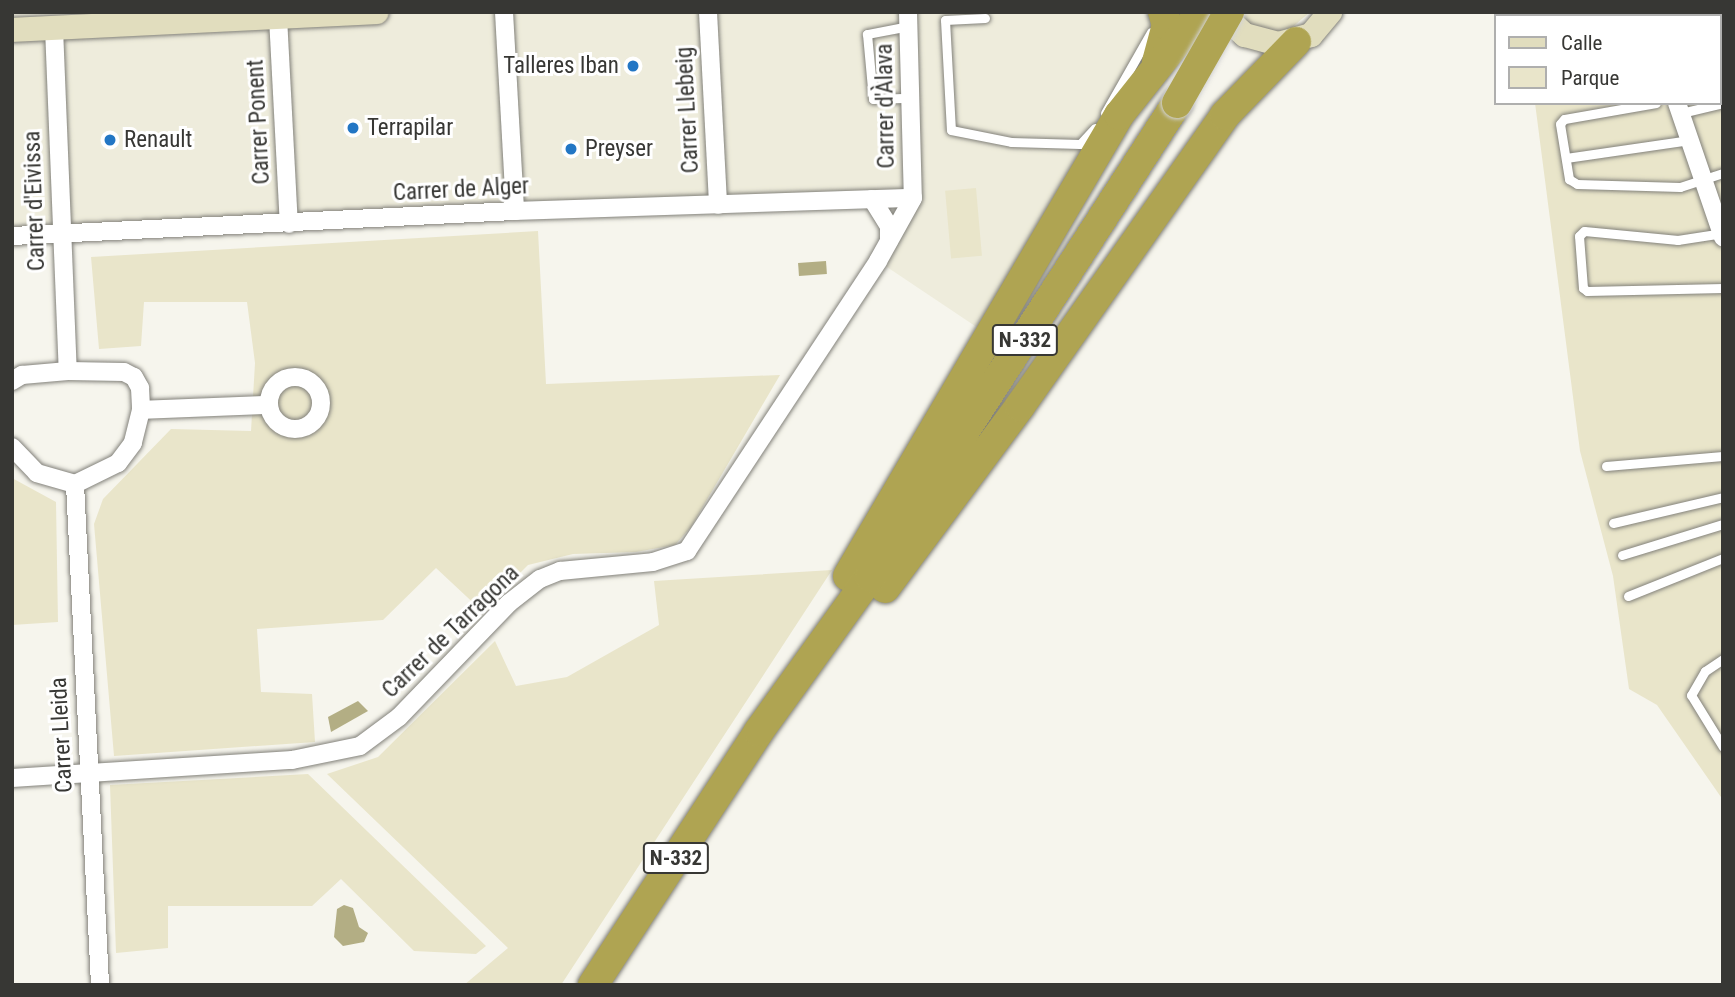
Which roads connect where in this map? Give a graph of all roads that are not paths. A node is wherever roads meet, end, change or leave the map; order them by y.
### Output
1 (377, 12) edge
2 (504, 12) edge
3 (708, 12) edge
4 (1162, 12) edge
5 (1217, 13) edge
6 (1332, 14) edge
7 (278, 17) junction
8 (985, 18) dead end
9 (908, 19) edge
10 (54, 28) junction
11 (12, 30) edge
12 (1296, 42) junction
13 (1153, 70) junction
14 (910, 98) junction
15 (1644, 105) edge
16 (1705, 105) edge
17 (1679, 108) edge
18 (1690, 140) junction
19 (1566, 158) junction
20 (1723, 173) edge
21 (1703, 180) junction
22 (914, 198) junction
23 (872, 199) junction
24 (718, 205) junction
25 (515, 211) junction
26 (289, 224) junction
27 (60, 234) junction
28 (1722, 234) edge
29 (12, 236) edge
30 (889, 241) junction
31 (1723, 288) edge
32 (68, 371) junction
33 (12, 381) edge
34 (268, 405) dead end
35 (141, 410) junction
36 (12, 447) edge
37 (1723, 456) edge
38 (1606, 466) dead end
39 (75, 484) junction
40 (1723, 497) edge
41 (1613, 523) dead end
42 (1723, 524) edge
43 (1622, 555) dead end
44 (1723, 558) edge
45 (870, 577) junction
46 (1628, 596) dead end
47 (1723, 659) edge
48 (787, 716) junction
49 (760, 731) junction
50 (1723, 747) edge
51 (89, 771) junction
52 (12, 778) edge
53 (100, 985) edge
54 (593, 985) edge
55 (610, 985) edge

1 - 7 main road
2 - 25 street
3 - 24 street, Carrer Llebeig
4 - 8 lane
4 - 13 highway
5 - 12 main road
5 - 13 highway
5 - 45 highway, N-332, bridge
6 - 12 main road
7 - 10 main road
7 - 26 street, Carrer Ponent
9 - 14 street, Carrer d'Àlava
9 - 14 lane
10 - 11 main road
10 - 27 street, Carrer d'Eivissa
12 - 48 highway
13 - 49 highway
14 - 22 street, Carrer d'Àlava
15 - 19 lane
16 - 17 lane
17 - 18 street
18 - 19 lane
18 - 21 street
19 - 21 lane
20 - 21 lane
21 - 28 street
22 - 23 street, Carrer de Alger
22 - 30 street, Carrer de Tarragona
23 - 24 street, Carrer de Alger
23 - 30 street
24 - 25 street, Carrer de Alger
25 - 26 street, Carrer de Alger
26 - 27 street, Carrer de Alger
27 - 29 street, Carrer de Alger
27 - 32 street, Carrer d'Eivissa
28 - 31 lane
30 - 51 street, Carrer de Tarragona
32 - 33 street
32 - 35 street
34 - 35 street
35 - 39 street
36 - 39 street
37 - 38 lane
39 - 51 street, Carrer Lleida
40 - 41 lane
42 - 43 lane
44 - 46 lane
45 - 48 highway, N-332
45 - 49 highway, N-332
47 - 50 lane
48 - 55 highway, N-332
49 - 54 highway, N-332
51 - 52 street, Carrer de Tarragona
51 - 53 street, Carrer Lleida

